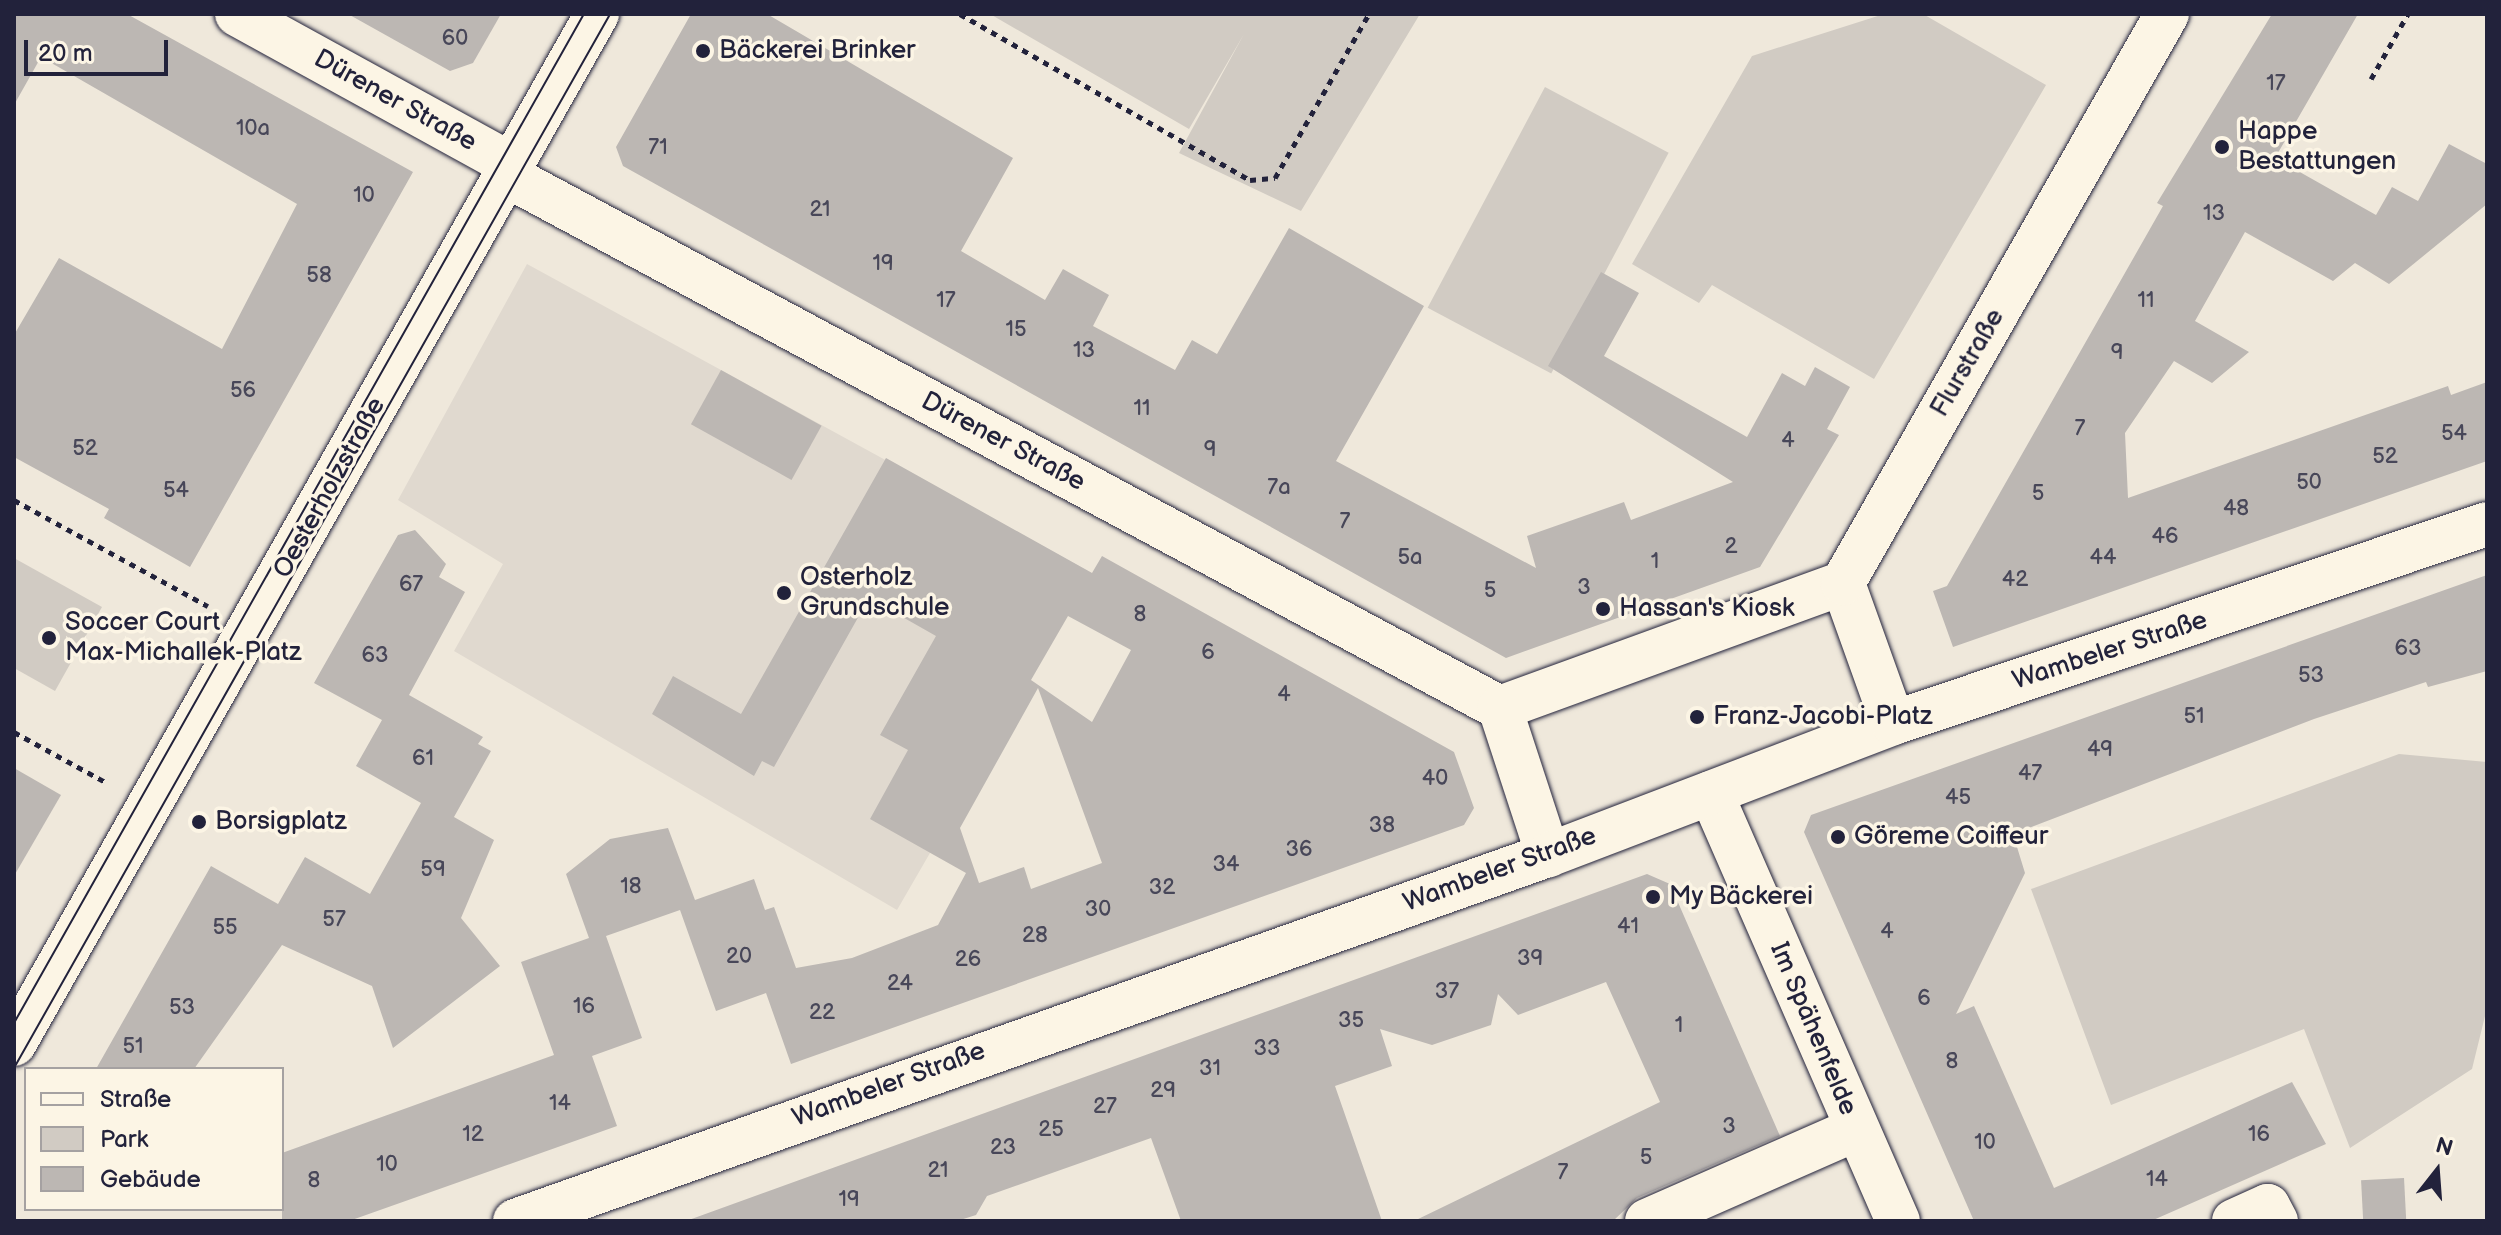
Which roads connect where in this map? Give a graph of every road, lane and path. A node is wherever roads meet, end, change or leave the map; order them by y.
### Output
1 (237, 14) edge
2 (597, 14) edge
3 (960, 14) edge
4 (1369, 14) edge
5 (2167, 14) edge
6 (2408, 14) edge
7 (2371, 79) dead end
8 (509, 170) junction
9 (14, 500) edge
10 (2487, 524) edge
11 (1843, 583) junction
12 (251, 629) junction
13 (1500, 708) junction
14 (1893, 723) junction
15 (14, 732) edge
16 (1711, 793) junction
17 (150, 806) junction
18 (1548, 855) junction
19 (14, 1044) edge
20 (1857, 1129) junction
21 (515, 1221) edge
22 (1647, 1221) edge
23 (1898, 1221) edge
24 (2234, 1221) edge
25 (2276, 1221) edge

1 - 8 street, Dürener Straße
2 - 8 street, Oesterholzstraße
3 - 4 path
5 - 11 street, Flurstraße
6 - 7 path
8 - 12 street, Oesterholzstraße
8 - 13 street, Dürener Straße
9 - 12 path
10 - 14 street, Wambeler Straße
11 - 13 street
11 - 14 street
12 - 17 street, Oesterholzstraße
13 - 18 street
14 - 16 street, Wambeler Straße
15 - 17 path
16 - 18 street, Wambeler Straße
16 - 20 street, Im Spähenfelde
17 - 19 street, Oesterholzstraße
18 - 21 street, Wambeler Straße
20 - 22 street
20 - 23 street, Im Spähenfelde
24 - 25 street

